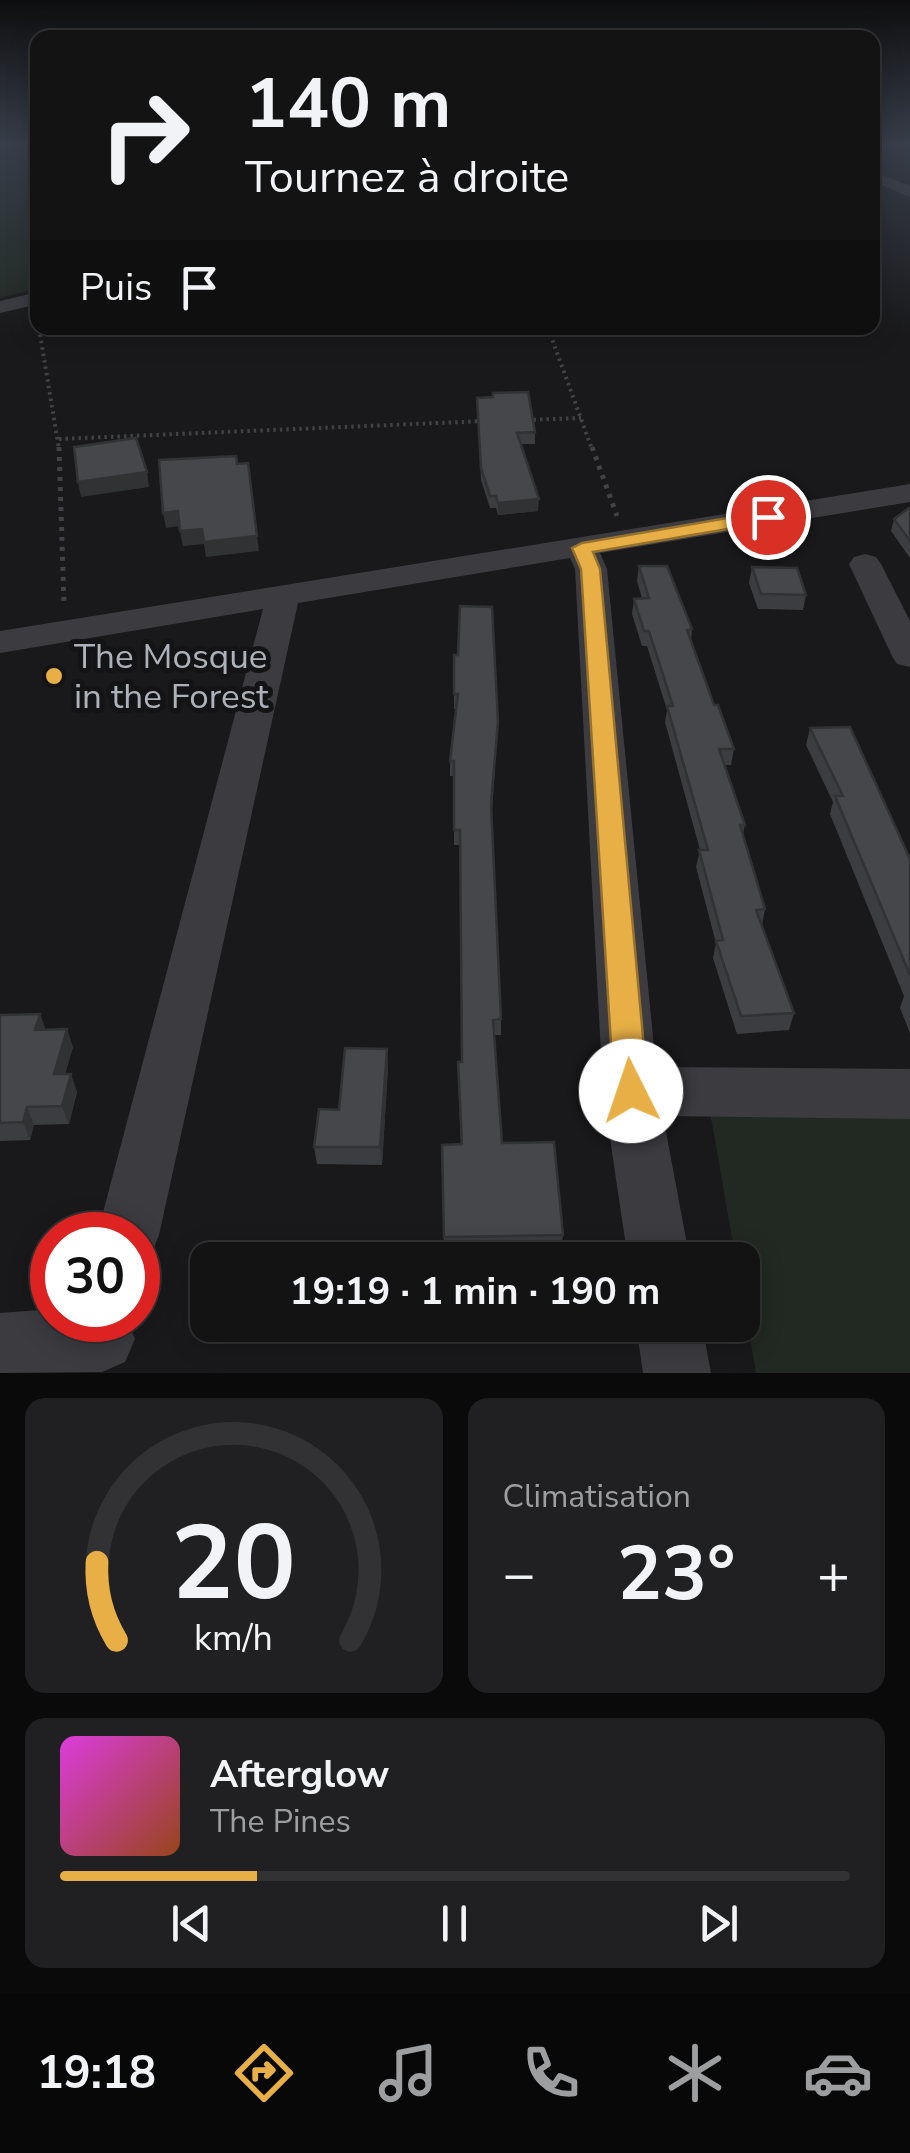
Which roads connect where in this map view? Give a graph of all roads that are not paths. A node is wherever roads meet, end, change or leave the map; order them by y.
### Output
1 (30, 300) edge
2 (0, 308) edge
3 (910, 493) edge
4 (582, 548) junction
5 (865, 564) dead end
6 (283, 595) junction
7 (0, 642) edge
8 (910, 656) edge
9 (631, 1091) junction
10 (910, 1094) edge
11 (134, 1212) edge
12 (656, 1242) edge
13 (672, 1342) edge
14 (101, 1344) edge
15 (0, 1346) edge
16 (677, 1373) edge

1 - 2 street
3 - 4 street
4 - 6 street
4 - 9 street
5 - 8 street
6 - 7 street
6 - 11 street
9 - 10 street
9 - 12 street
13 - 16 street
14 - 15 street

